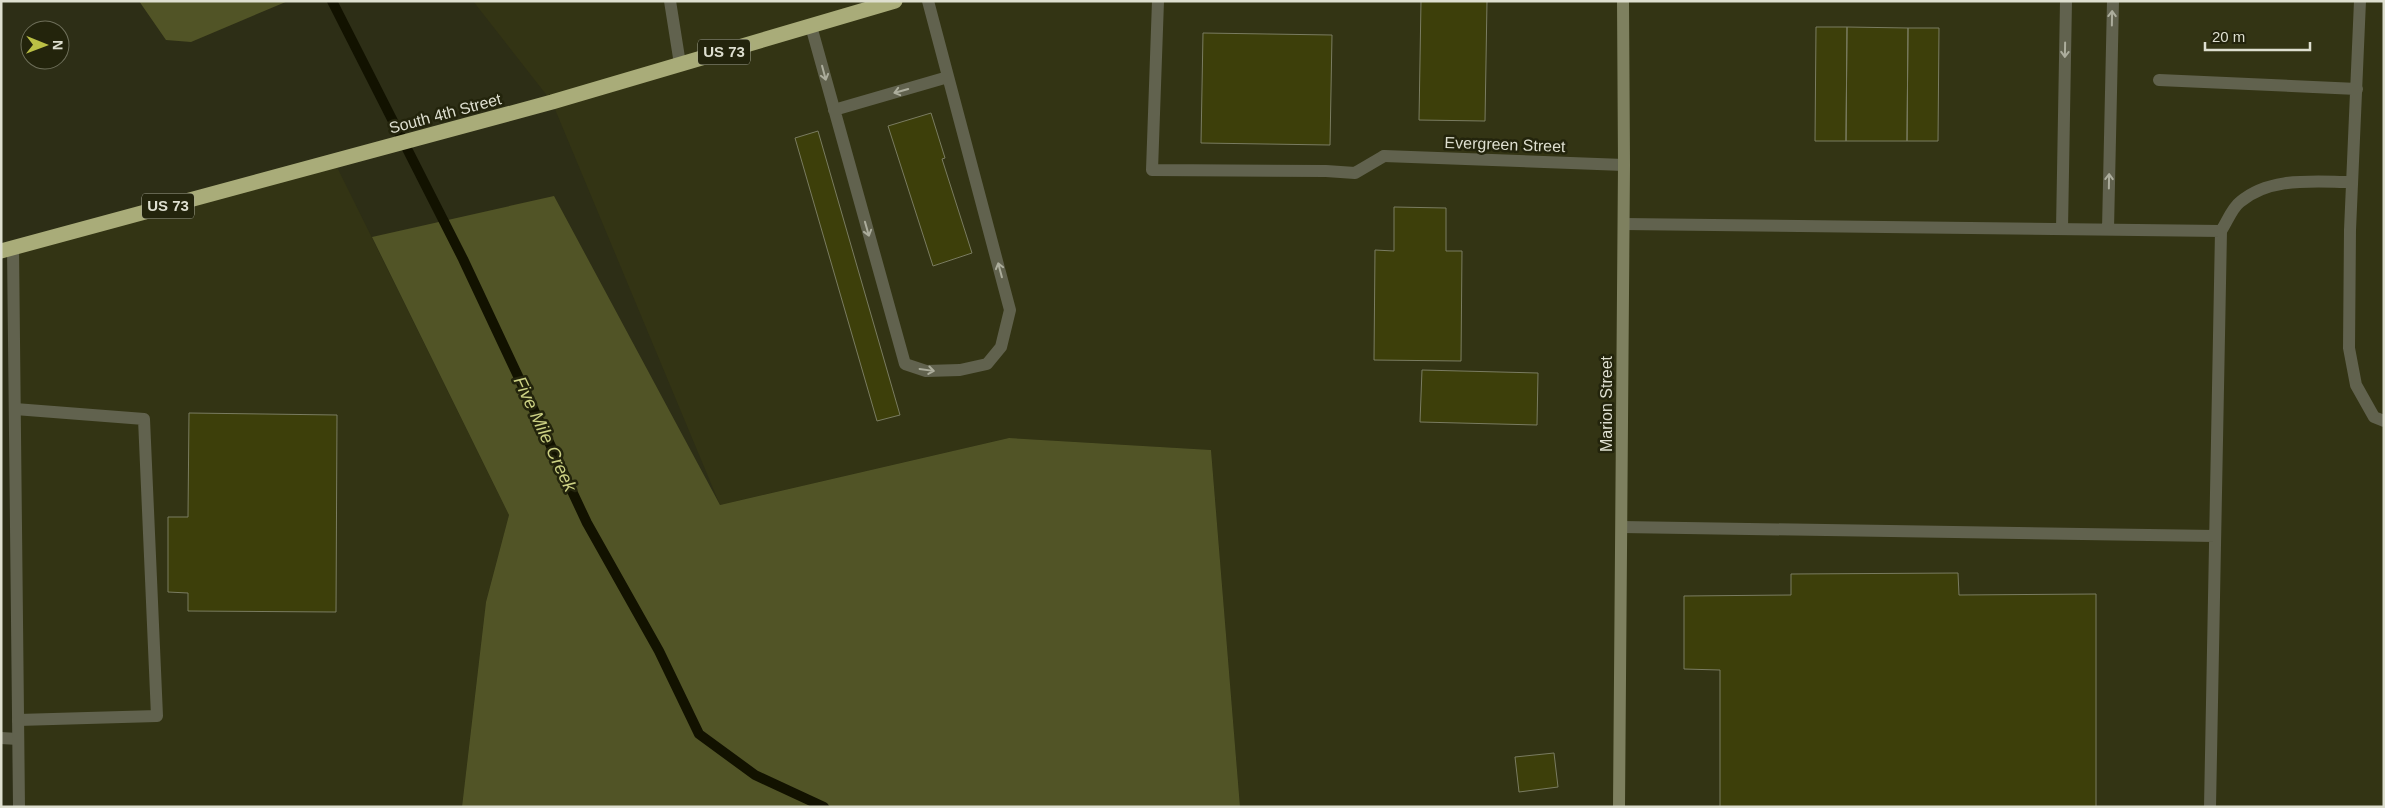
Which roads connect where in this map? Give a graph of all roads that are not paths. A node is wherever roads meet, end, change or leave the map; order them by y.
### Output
1 (670, 1) edge
2 (895, 1) edge
3 (928, 1) edge
4 (1158, 1) edge
5 (1623, 1) edge
6 (2066, 1) edge
7 (2113, 1) edge
8 (2360, 1) edge
9 (811, 26) junction
10 (680, 64) junction
11 (948, 77) junction
12 (2159, 80) dead end
13 (2357, 89) junction
14 (834, 110) junction
15 (1624, 165) junction
16 (2352, 182) junction
17 (1624, 224) junction
18 (2062, 229) junction
19 (2108, 229) junction
20 (2221, 231) junction
21 (7, 249) edge
22 (15, 409) junction
23 (2384, 421) edge
24 (1622, 527) junction
25 (2215, 536) junction
26 (18, 720) junction
27 (1, 738) edge
28 (18, 738) junction
29 (19, 807) edge
30 (1619, 807) edge
31 (2210, 807) edge

1 - 10 street
2 - 9 highway, South 4th Street / US 73
3 - 11 street
4 - 15 street, Evergreen Street
5 - 15 street, Marion Street
6 -> 18 street
19 -> 7 street
8 - 13 street
9 - 10 highway, South 4th Street / US 73
9 -> 14 street
10 - 21 highway, South 4th Street / US 73
11 -> 14 street
14 -> 11 street
12 - 13 street
13 - 16 street
15 - 17 street, Marion Street
16 - 20 street
16 - 23 street
17 - 18 street
17 - 24 street, Marion Street
18 - 19 street
19 - 20 street
20 - 25 street
21 - 22 street
22 - 26 street
22 - 26 street
24 - 25 street
24 - 30 street, Marion Street
25 - 31 street
26 - 28 street
27 - 28 street
28 - 29 street

